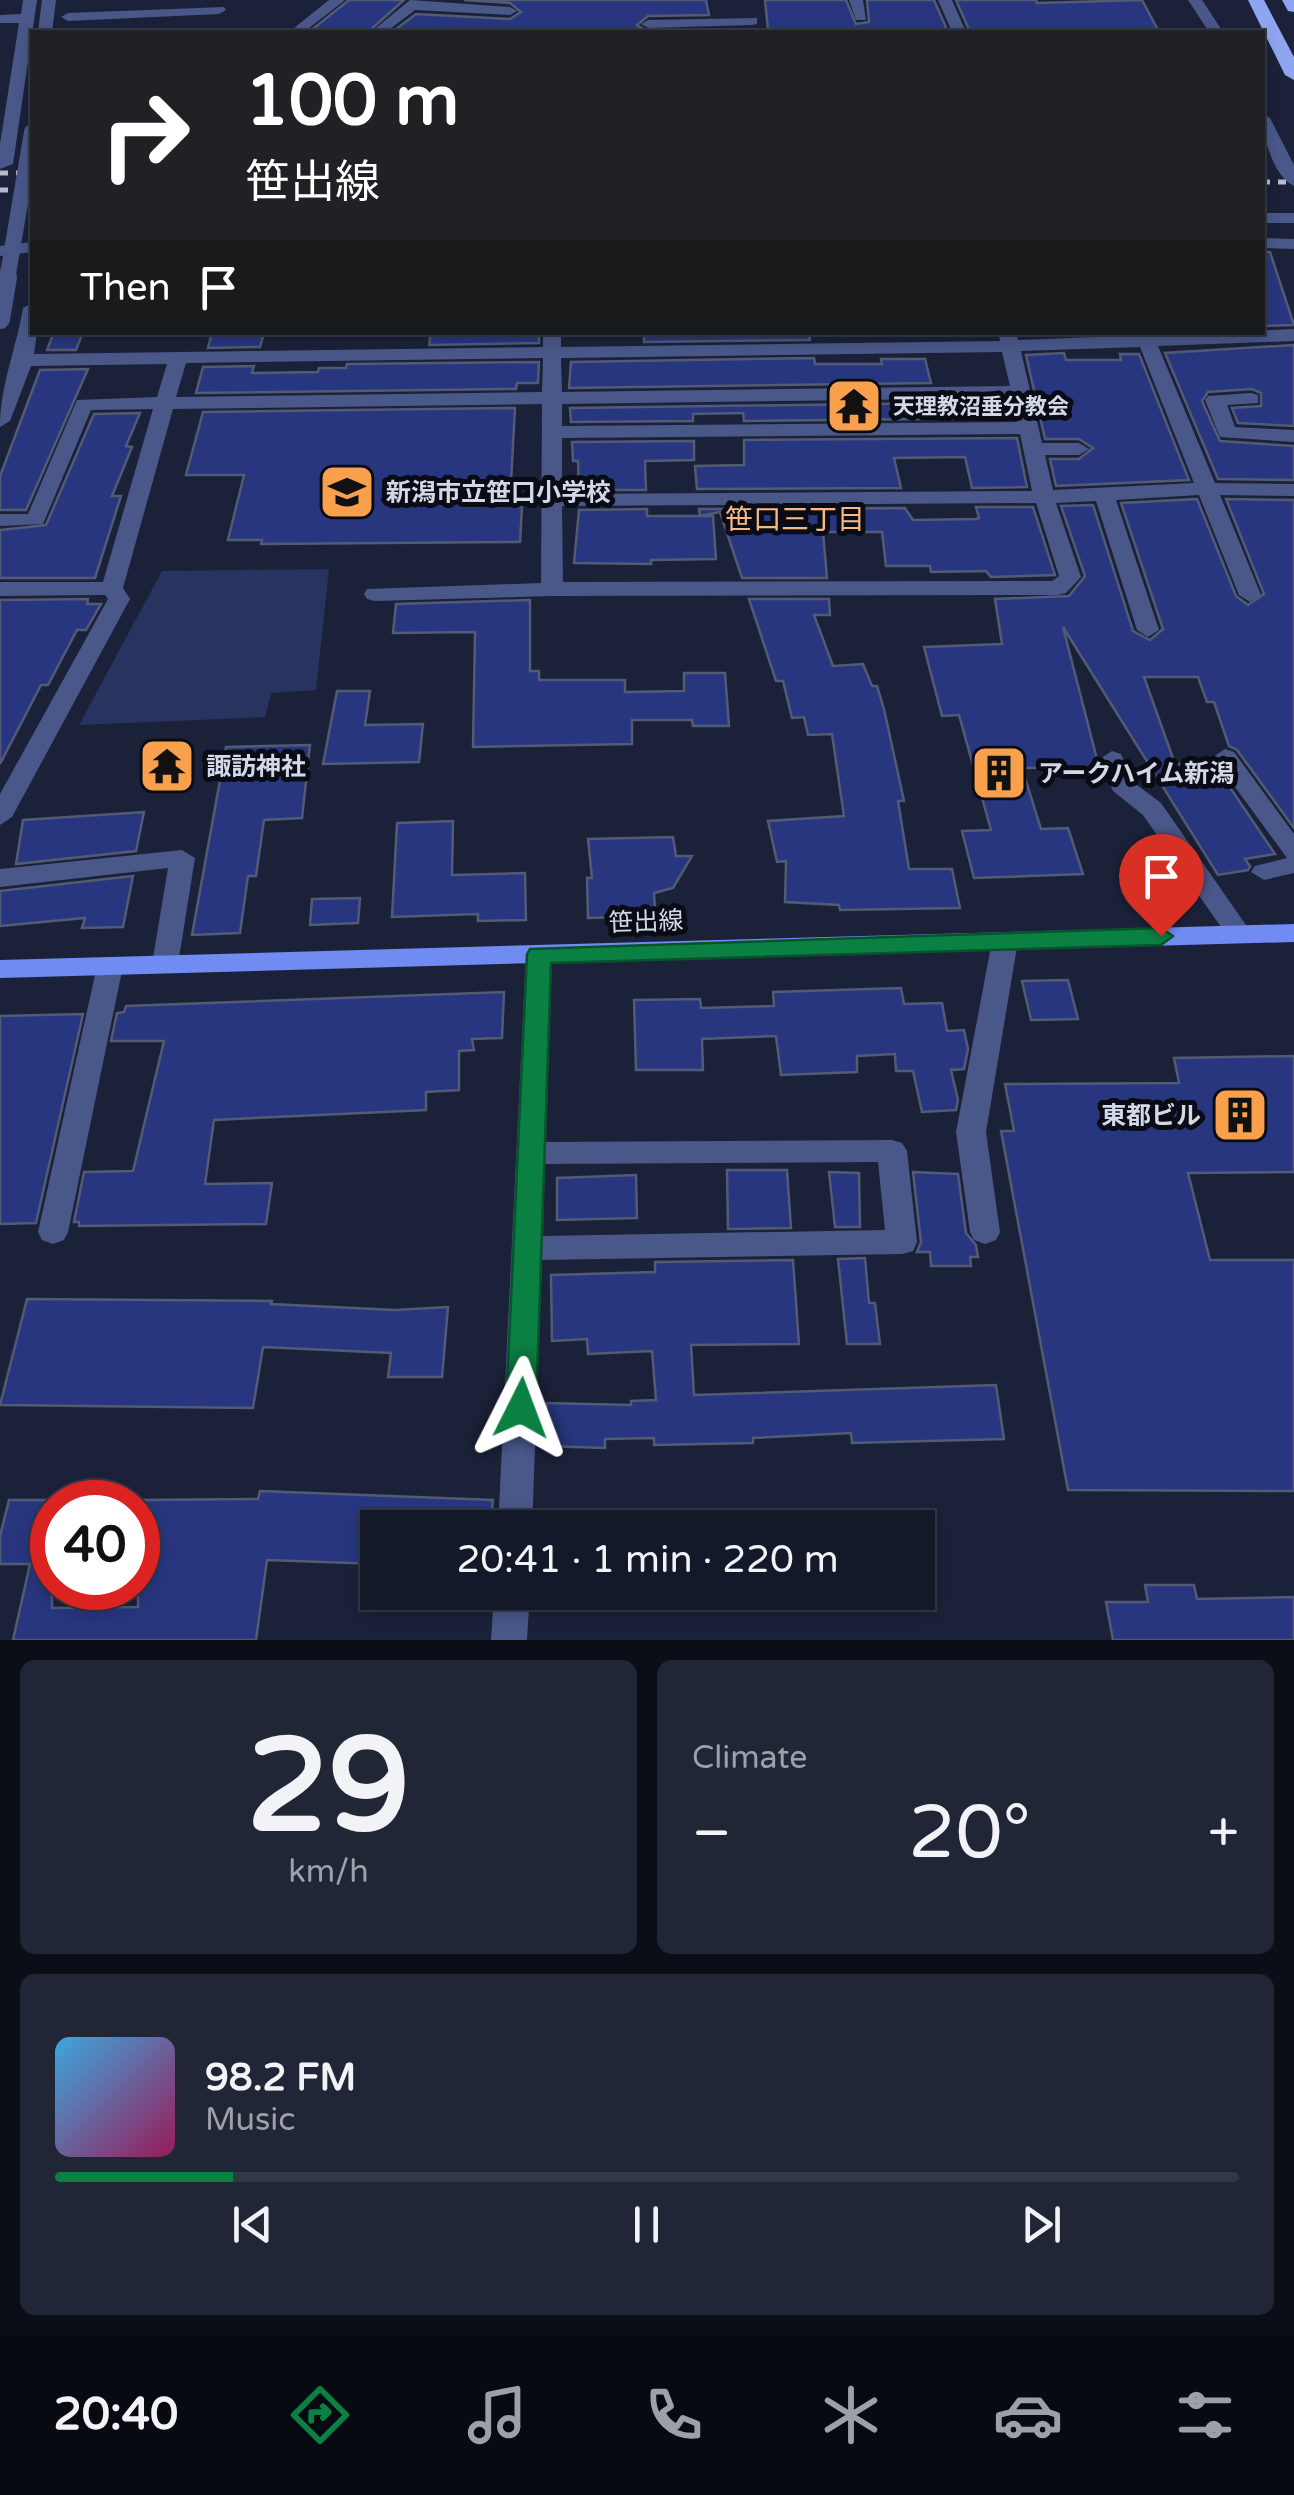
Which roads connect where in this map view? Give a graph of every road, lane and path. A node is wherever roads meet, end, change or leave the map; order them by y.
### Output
1 (30, 0) edge
2 (49, 0) edge
3 (69, 0) edge
4 (338, 0) edge
5 (856, 0) edge
6 (944, 0) edge
7 (1195, 0) edge
8 (1256, 0) edge
9 (1290, 0) edge
10 (415, 3) edge
11 (1294, 7) edge
12 (219, 10) edge
13 (510, 11) dead end
14 (862, 17) dead end
15 (26, 18) junction
16 (0, 19) edge
17 (752, 21) dead end
18 (648, 24) dead end
19 (67, 25) edge
20 (45, 30) edge
21 (299, 30) edge
22 (381, 30) edge
23 (958, 30) edge
24 (1215, 30) edge
25 (1294, 75) edge
26 (1265, 124) edge
27 (10, 130) junction
28 (30, 130) edge
29 (30, 142) edge
30 (2, 164) edge
31 (1294, 181) edge
32 (1265, 218) edge
33 (1294, 218) edge
34 (1265, 243) edge
35 (1294, 244) edge
36 (30, 247) edge
37 (0, 250) edge
38 (0, 319) edge
39 (30, 320) edge
40 (288, 335) edge
41 (1294, 335) edge
42 (1206, 336) edge
43 (1095, 338) edge
44 (1008, 339) edge
45 (1147, 341) junction
46 (552, 343) edge
47 (283, 358) junction
48 (23, 360) junction
49 (176, 360) junction
50 (1020, 392) junction
51 (550, 397) junction
52 (1251, 400) dead end
53 (164, 404) junction
54 (0, 420) edge
55 (550, 432) junction
56 (1294, 436) edge
57 (1030, 439) junction
58 (1079, 449) dead end
59 (1206, 489) junction
60 (1294, 490) edge
61 (1104, 494) junction
62 (1044, 497) junction
63 (551, 500) junction
64 (0, 520) edge
65 (112, 588) junction
66 (0, 589) edge
67 (552, 589) junction
68 (374, 594) dead end
69 (1250, 595) dead end
70 (1148, 630) dead end
71 (1224, 757) dead end
72 (1112, 759) dead end
73 (0, 816) edge
74 (1294, 852) edge
75 (1294, 864) edge
76 (1264, 872) dead end
77 (0, 878) edge
78 (1294, 933) edge
79 (1239, 934) junction
80 (1005, 941) junction
81 (539, 954) junction
82 (165, 964) junction
83 (110, 966) junction
84 (0, 968) edge
85 (532, 1154) junction
86 (53, 1232) dead end
87 (984, 1232) dead end
88 (530, 1248) junction
89 (516, 1510) edge
90 (511, 1610) edge
91 (509, 1640) edge

1 - 15 street
2 - 20 street
3 - 19 street
4 - 21 street
5 - 14 street
6 - 23 street
7 - 24 street
8 - 25 highway
9 - 11 highway
10 - 13 street
10 - 22 street
12 - 19 street
15 - 16 street
15 - 27 street
17 - 18 street
26 - 31 street
27 - 28 street
27 - 30 street
29 - 38 street, bridge
32 - 33 street
34 - 35 street
36 - 37 street
39 - 48 street
40 - 47 street
41 - 42 street
42 - 45 street
43 - 44 street
43 - 45 street
44 - 46 street
44 - 50 street
45 - 59 street
46 - 47 street
46 - 51 street
47 - 49 street
48 - 49 street
48 - 54 street
49 - 53 street
50 - 51 street
50 - 57 street
51 - 53 street
51 - 55 street
52 - 56 street
53 - 64 street
53 - 65 street
55 - 57 street
55 - 63 street
57 - 58 street
57 - 62 street
59 - 60 street
59 - 61 street
59 - 69 street
61 - 62 street
61 - 70 street
62 - 63 street
62 - 67 street
63 - 67 street
65 - 66 street
65 - 73 street
67 - 68 street
71 - 74 street
72 - 79 street
75 - 76 street
77 - 82 street
78 - 79 main road, 笹出線
79 - 80 main road, 笹出線
80 - 81 main road, 笹出線
80 - 87 street
81 - 82 main road, 笹出線
81 - 85 street
82 - 83 main road, 笹出線
83 - 84 main road, 笹出線
83 - 86 street
85 - 88 street
85 - 88 street
88 - 89 street
90 - 91 street

